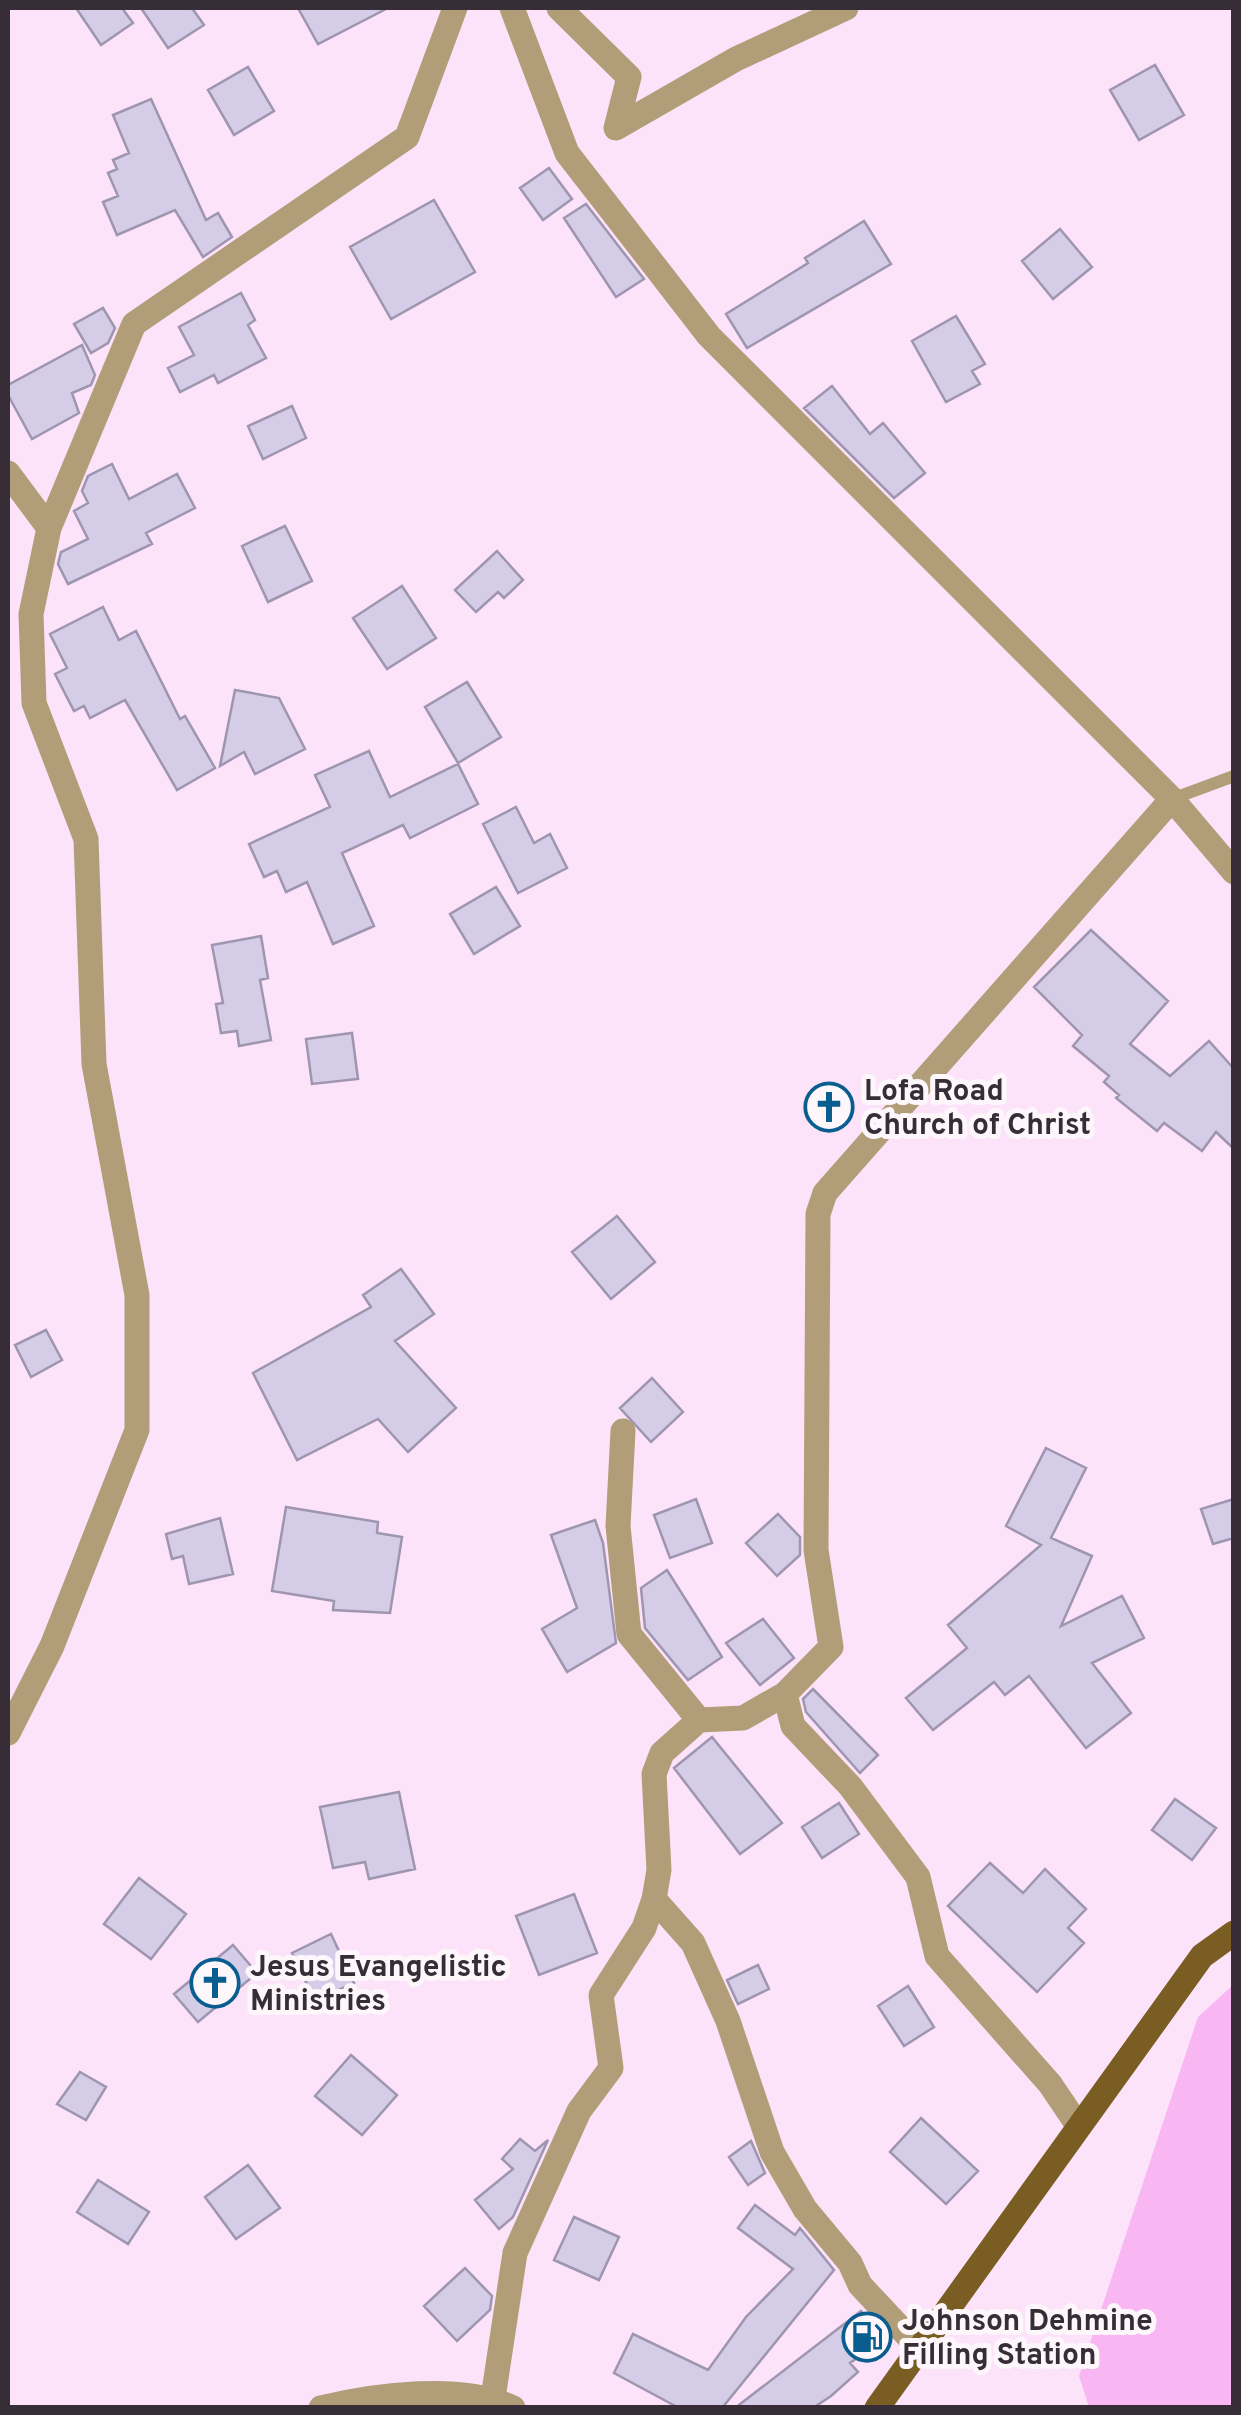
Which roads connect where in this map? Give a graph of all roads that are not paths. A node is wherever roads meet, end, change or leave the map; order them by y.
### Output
1 (455, 8) edge
2 (512, 8) edge
3 (559, 8) edge
4 (846, 8) edge
5 (8, 473) edge
6 (50, 528) junction
7 (1234, 776) edge
8 (1172, 799) junction
9 (1234, 872) edge
10 (622, 1431) dead end
11 (785, 1694) junction
12 (700, 1720) junction
13 (8, 1733) edge
14 (654, 1899) junction
15 (1234, 1933) edge
16 (1077, 2124) junction
17 (919, 2348) junction
18 (503, 2403) edge
19 (321, 2408) edge
20 (878, 2408) edge

1 - 6 street
2 - 8 street
3 - 4 street
5 - 6 street
6 - 13 street
7 - 8 lane
8 - 9 street
8 - 11 street
10 - 12 street
11 - 12 street
11 - 16 street
12 - 14 street
14 - 17 street
14 - 18 street
15 - 16 main road
16 - 17 main road
17 - 20 main road
18 - 19 street

